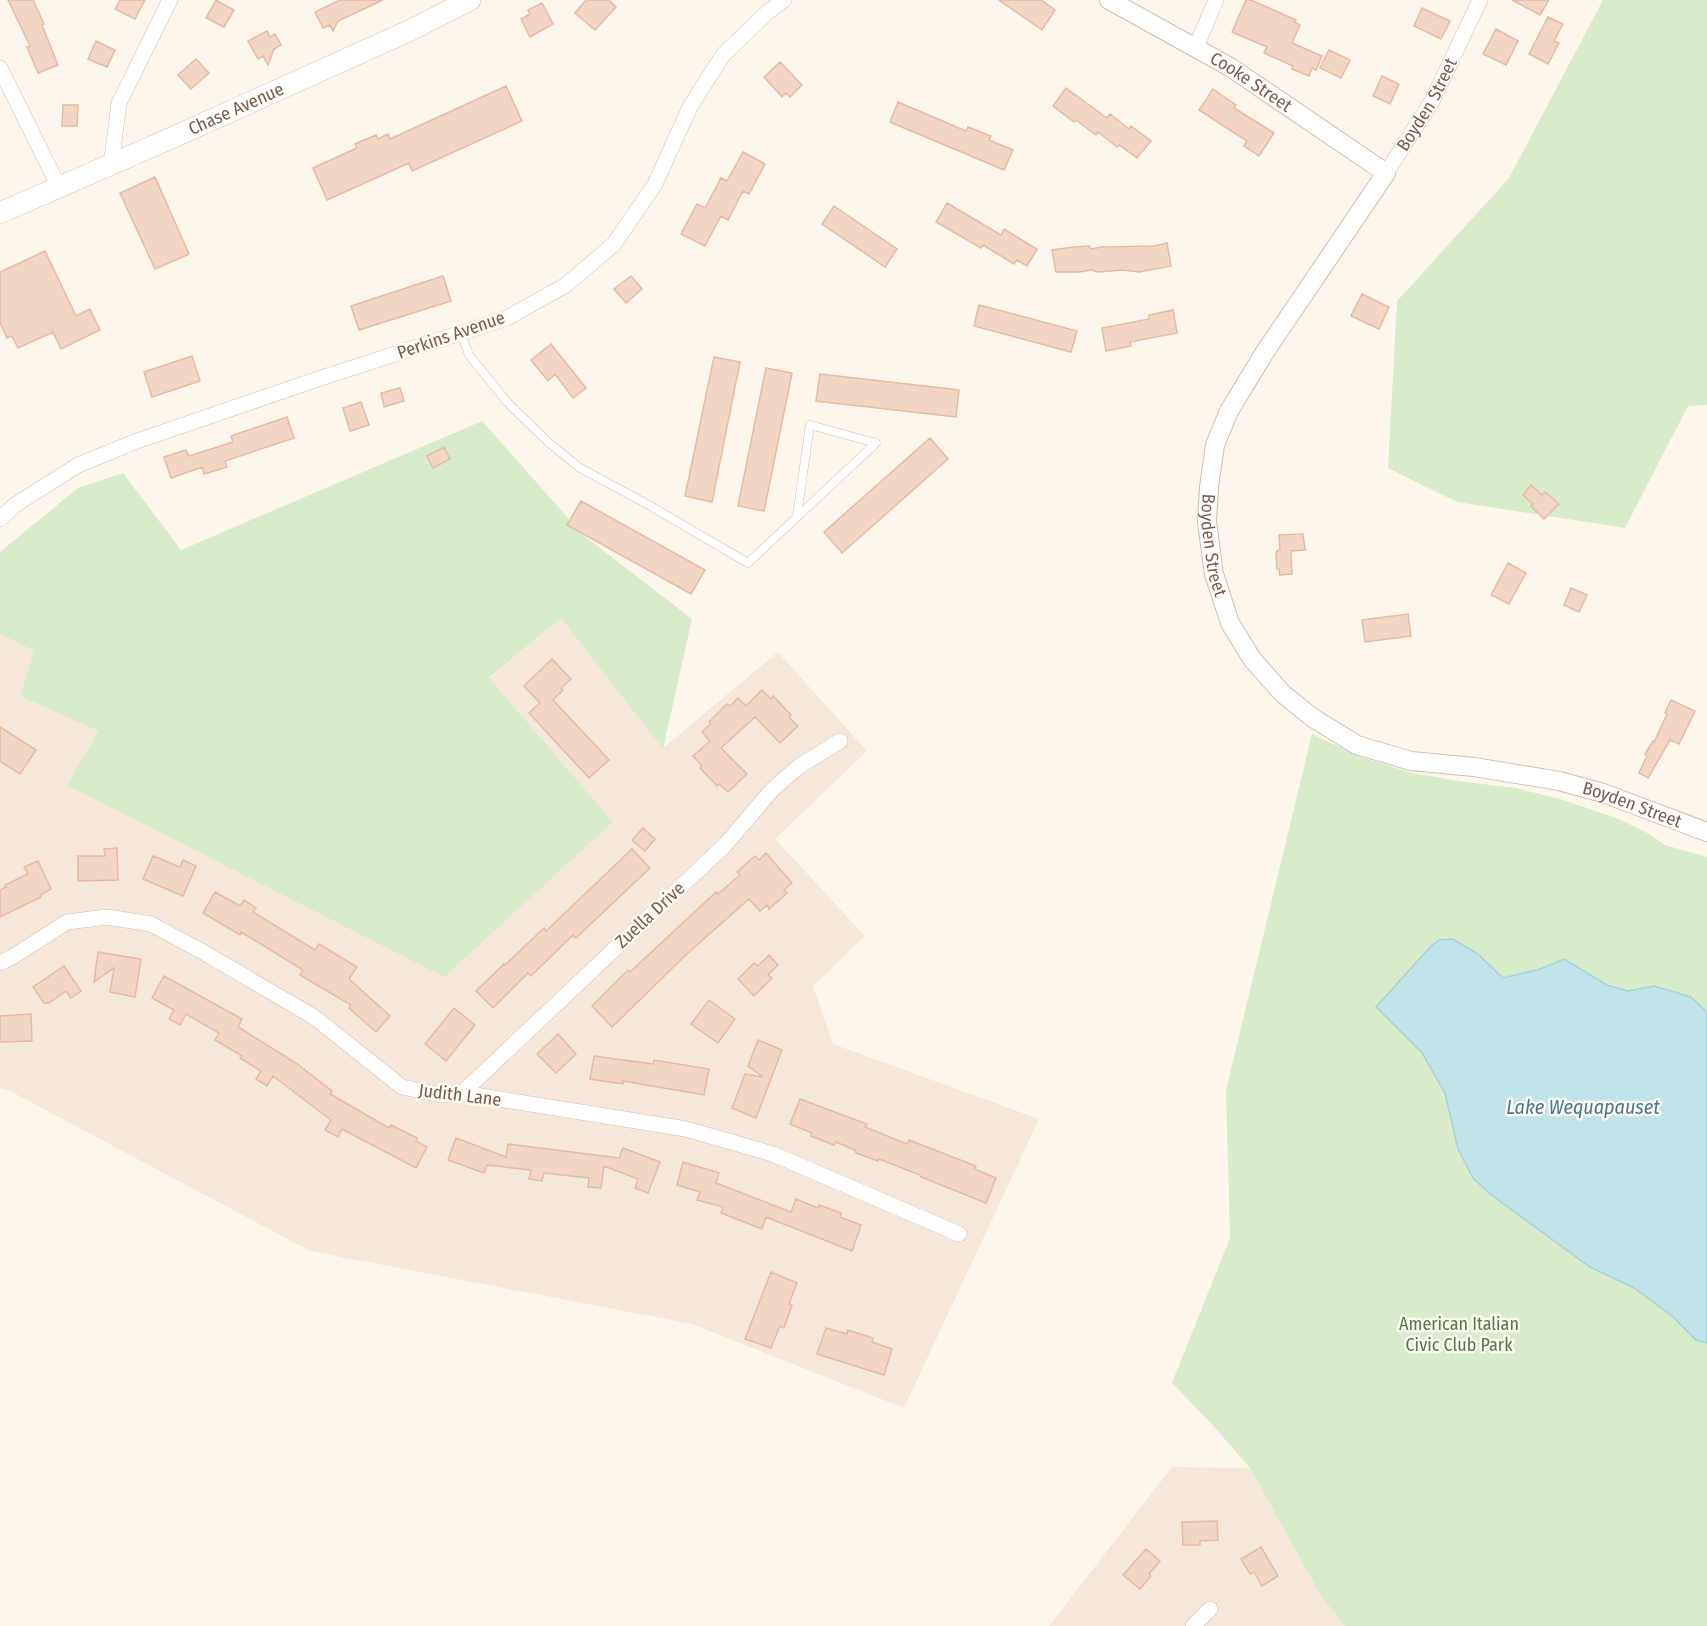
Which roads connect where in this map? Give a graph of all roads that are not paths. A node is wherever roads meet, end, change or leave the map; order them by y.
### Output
1 (170, 0) edge
2 (470, 0) edge
3 (784, 0) edge
4 (1109, 0) edge
5 (1216, 0) edge
6 (1480, 0) edge
7 (1196, 47) junction
8 (0, 68) edge
9 (111, 165) junction
10 (1386, 172) junction
11 (59, 187) junction
12 (0, 213) edge
13 (461, 333) junction
14 (797, 516) junction
15 (0, 519) edge
16 (840, 741) dead end
17 (1707, 832) edge
18 (0, 963) edge
19 (462, 1093) junction
20 (959, 1234) dead end
21 (1210, 1609) dead end
22 (1193, 1626) edge

1 - 9 street
2 - 9 main road, Chase Avenue
3 - 13 street, Perkins Avenue
4 - 7 street, Cooke Street
5 - 7 street
6 - 10 street, Boyden Street
7 - 10 street, Cooke Street
8 - 11 street
9 - 11 main road, Chase Avenue
10 - 17 street, Boyden Street
11 - 12 main road, Chase Avenue
13 - 14 lane
13 - 15 street, Perkins Avenue
14 - 14 lane
16 - 19 street, Zuella Drive
18 - 19 street, Judith Lane
19 - 20 street, Judith Lane
21 - 22 street

